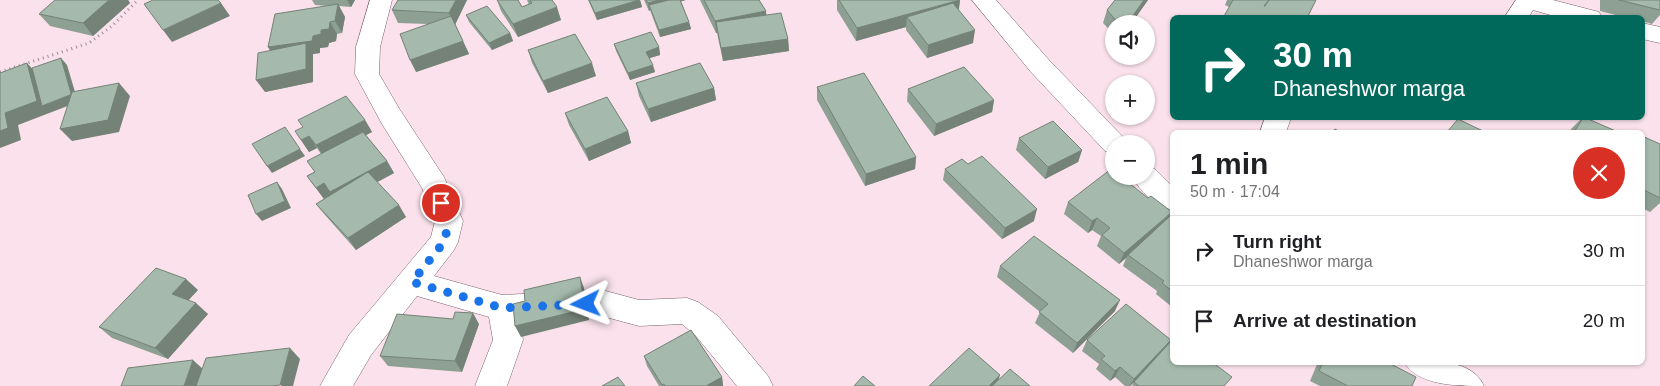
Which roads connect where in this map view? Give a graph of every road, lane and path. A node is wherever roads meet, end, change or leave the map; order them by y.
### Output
1 (138, 0) edge
2 (382, 0) edge
3 (983, 0) edge
4 (1517, 15) edge
5 (1580, 15) edge
6 (1645, 32) edge
7 (1660, 35) edge
8 (0, 72) edge
9 (1105, 135) edge
10 (1153, 185) edge
11 (1170, 198) edge
12 (412, 282) junction
13 (502, 308) junction
14 (1426, 365) edge
15 (336, 386) edge
16 (491, 386) edge
17 (757, 386) edge
18 (1468, 386) edge

1 - 8 path
2 - 12 street
3 - 9 street
4 - 5 street
6 - 7 street
10 - 11 street
12 - 13 street
12 - 15 street
13 - 16 street
13 - 17 street
14 - 18 street

